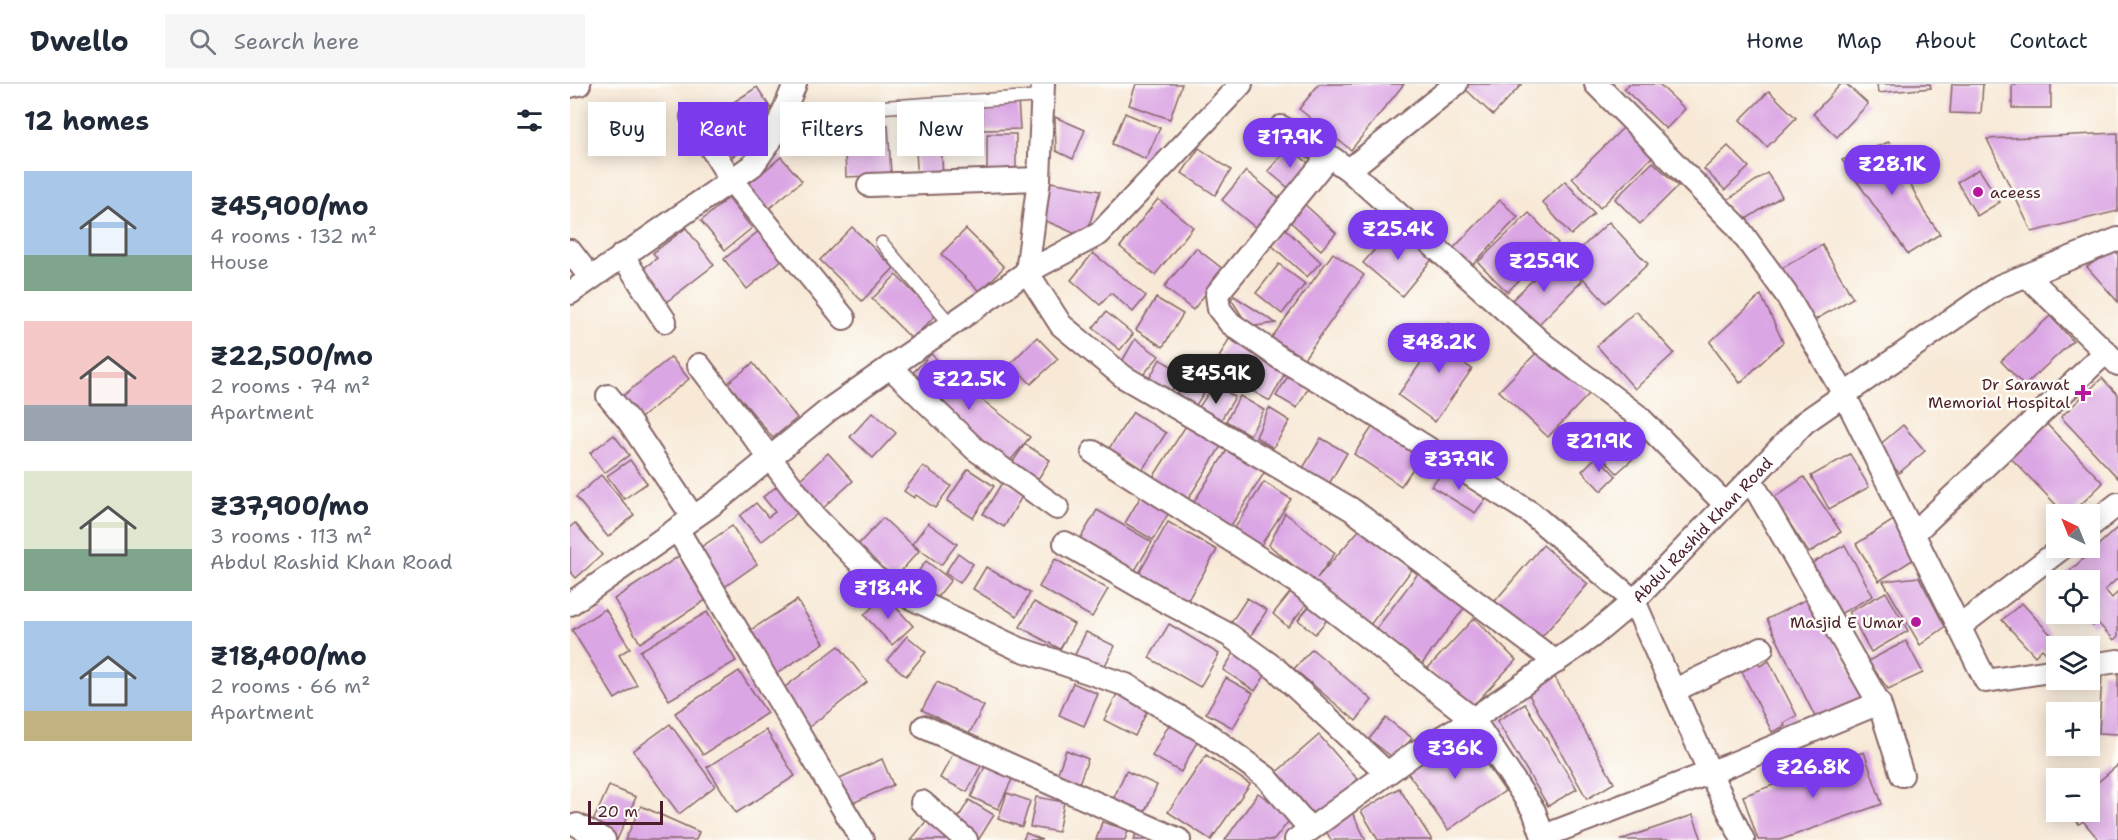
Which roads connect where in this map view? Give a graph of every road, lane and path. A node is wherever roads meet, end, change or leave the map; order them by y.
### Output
1 (579, 84) edge
2 (795, 84) edge
3 (1456, 84) edge
4 (1596, 84) edge
5 (570, 86) edge
6 (1234, 86) edge
7 (1043, 90) edge
8 (885, 106) edge
9 (1281, 127) dead end
10 (716, 156) edge
11 (1329, 156) junction
12 (1349, 170) junction
13 (1039, 179) junction
14 (731, 180) junction
15 (869, 185) dead end
16 (2118, 239) edge
17 (882, 243) dead end
18 (570, 251) edge
19 (622, 255) junction
20 (1028, 272) junction
21 (2027, 276) junction
22 (590, 277) junction
23 (570, 293) edge
24 (844, 318) dead end
25 (665, 321) dead end
26 (951, 325) junction
27 (2112, 358) edge
28 (699, 365) dead end
29 (890, 367) junction
30 (1844, 394) junction
31 (608, 396) dead end
32 (1093, 452) dead end
33 (771, 457) junction
34 (1750, 479) junction
35 (1725, 504) junction
36 (2118, 504) edge
37 (1057, 508) dead end
38 (2100, 518) edge
39 (685, 523) junction
40 (1912, 534) junction
41 (1065, 543) dead end
42 (2048, 558) edge
43 (1634, 601) junction
44 (570, 604) edge
45 (1959, 627) junction
46 (1762, 648) dead end
47 (2118, 661) edge
48 (1556, 662) junction
49 (2100, 664) edge
50 (2046, 672) edge
51 (1674, 691) junction
52 (1879, 703) junction
53 (1473, 719) junction
54 (924, 727) dead end
55 (1387, 773) junction
56 (1710, 773) junction
57 (1902, 775) dead end
58 (922, 802) dead end
59 (577, 825) dead end
60 (1303, 834) edge
61 (1544, 838) edge
62 (604, 840) edge
63 (862, 840) edge
64 (966, 840) edge
65 (1179, 840) edge
66 (1743, 840) edge

1 - 5 street
2 - 14 street
3 - 12 street
4 - 30 street
6 - 20 street
7 - 8 lane
7 - 13 street
9 - 11 street
10 - 14 street
11 - 12 street
11 - 43 street
12 - 35 street
13 - 15 street
13 - 20 street
14 - 19 street
14 - 24 street
16 - 21 street, Abdul Rashid Khan Road
17 - 26 lane
18 - 22 street
19 - 22 street
19 - 25 street
20 - 26 street
20 - 48 street
21 - 27 street
21 - 30 street, Abdul Rashid Khan Road
22 - 23 street
26 - 29 street
27 - 40 street
28 - 33 street
29 - 33 street
29 - 37 street
30 - 34 street, Abdul Rashid Khan Road
30 - 40 street
31 - 39 street
32 - 53 street
33 - 39 street
33 - 60 street
34 - 35 street, Abdul Rashid Khan Road
34 - 52 street
35 - 43 street, Abdul Rashid Khan Road
36 - 38 street
39 - 44 street
39 - 63 street
40 - 45 street
41 - 55 street
42 - 45 street
43 - 48 street, Abdul Rashid Khan Road
43 - 51 street
45 - 50 street
46 - 51 street
47 - 49 street
48 - 53 street, Abdul Rashid Khan Road
51 - 56 street
52 - 56 street
52 - 57 street
53 - 55 street, Abdul Rashid Khan Road
53 - 61 street
54 - 65 street
55 - 60 street, Abdul Rashid Khan Road
56 - 61 street
56 - 66 street
58 - 64 street
59 - 62 street

